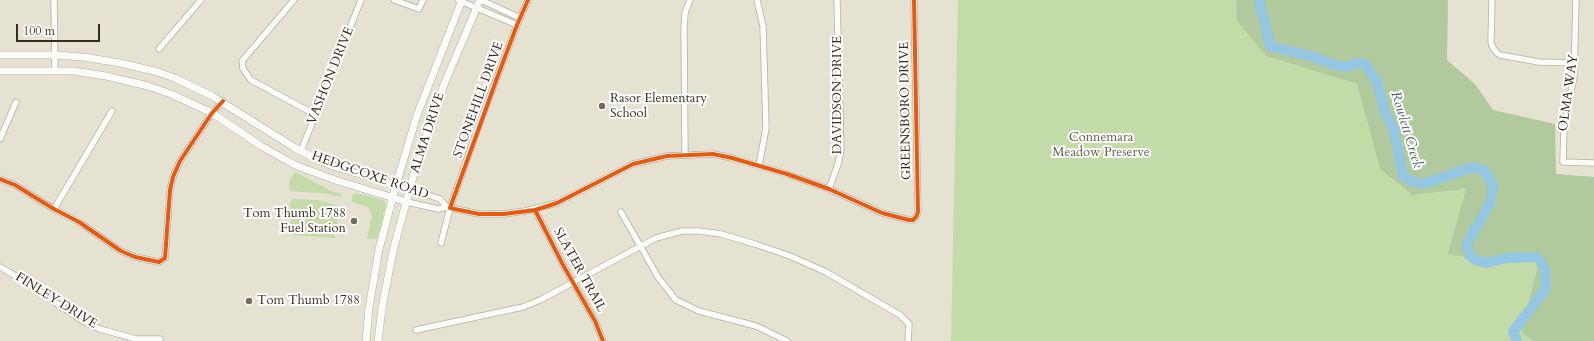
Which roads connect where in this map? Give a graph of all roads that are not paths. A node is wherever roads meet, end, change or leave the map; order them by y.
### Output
1 (54, 0) edge
2 (201, 0) edge
3 (294, 0) edge
4 (361, 0) edge
5 (394, 0) edge
6 (423, 0) edge
7 (461, 0) edge
8 (480, 0) edge
9 (528, 0) edge
10 (690, 0) edge
11 (837, 0) edge
12 (914, 0) edge
13 (1492, 0) edge
14 (1576, 0) edge
15 (759, 1) edge
16 (476, 8) junction
17 (520, 18) junction
18 (517, 26) junction
19 (159, 49) dead end
20 (0, 55) edge
21 (55, 55) junction
22 (1575, 63) junction
23 (0, 70) edge
24 (55, 70) junction
25 (430, 82) junction
26 (443, 87) junction
27 (16, 102) dead end
28 (223, 102) junction
29 (112, 111) dead end
30 (212, 113) junction
31 (316, 115) junction
32 (0, 139) edge
33 (301, 151) junction
34 (685, 154) junction
35 (1594, 163) edge
36 (294, 165) junction
37 (759, 166) junction
38 (0, 179) edge
39 (396, 185) junction
40 (829, 189) junction
41 (410, 190) junction
42 (393, 199) junction
43 (407, 202) junction
44 (449, 208) junction
45 (54, 209) junction
46 (535, 210) junction
47 (621, 212) dead end
48 (913, 220) joint
49 (441, 243) dead end
50 (641, 246) junction
51 (0, 267) edge
52 (573, 282) junction
53 (369, 308) junction
54 (382, 308) junction
55 (416, 330) dead end
56 (160, 340) edge
57 (366, 341) edge
58 (378, 341) edge
59 (603, 341) edge
60 (787, 341) edge
61 (908, 341) edge

1 - 21 street
2 - 19 street
3 - 31 street
4 - 31 street, VASHON DRIVE
5 - 6 street
7 - 16 street
7 - 25 main road, ALMA DRIVE
8 - 16 main road, ALMA DRIVE
8 - 17 street
9 - 17 street, STONEHILL DRIVE
10 - 34 street
11 - 40 street, DAVIDSON DRIVE
12 - 48 street, GREENSBORO DRIVE
13 - 22 street
14 - 22 street, OLMA WAY
15 - 37 street
16 - 18 street
16 - 26 main road, ALMA DRIVE
17 - 18 street, STONEHILL DRIVE
18 - 44 street, STONEHILL DRIVE
20 - 21 main road, HEDGCOXE ROAD
21 - 24 street
21 - 28 main road, HEDGCOXE ROAD
22 - 35 street, OLMA WAY
23 - 24 main road, HEDGCOXE ROAD
24 - 30 main road, HEDGCOXE ROAD
25 - 26 main road
25 - 39 main road, ALMA DRIVE
26 - 41 main road, ALMA DRIVE
27 - 32 street
28 - 30 street
28 - 33 main road, HEDGCOXE ROAD
29 - 45 street
30 - 36 main road, HEDGCOXE ROAD
30 - 45 street
31 - 33 street, VASHON DRIVE
33 - 36 main road
33 - 39 main road, HEDGCOXE ROAD
34 - 37 street, HEDGCOXE ROAD
34 - 46 street, HEDGCOXE ROAD
36 - 42 main road, HEDGCOXE ROAD
37 - 40 street, HEDGCOXE ROAD
38 - 45 street
39 - 41 main road, HEDGCOXE ROAD
39 - 42 main road, ALMA DRIVE
40 - 48 street, HEDGCOXE ROAD
41 - 43 main road, ALMA DRIVE
41 - 44 street, HEDGCOXE ROAD
42 - 43 main road, HEDGCOXE ROAD
42 - 53 main road, ALMA DRIVE
43 - 44 street, HEDGCOXE ROAD
43 - 54 main road, ALMA DRIVE
44 - 46 street, HEDGCOXE ROAD
44 - 49 street, STONEHILL DRIVE
46 - 52 street, SLATER TRAIL
47 - 50 street
50 - 52 street
50 - 60 street
50 - 61 street
51 - 56 street, FINLEY DRIVE
52 - 55 street
52 - 59 street, SLATER TRAIL
53 - 54 main road
53 - 57 main road, ALMA DRIVE
54 - 58 main road, ALMA DRIVE

